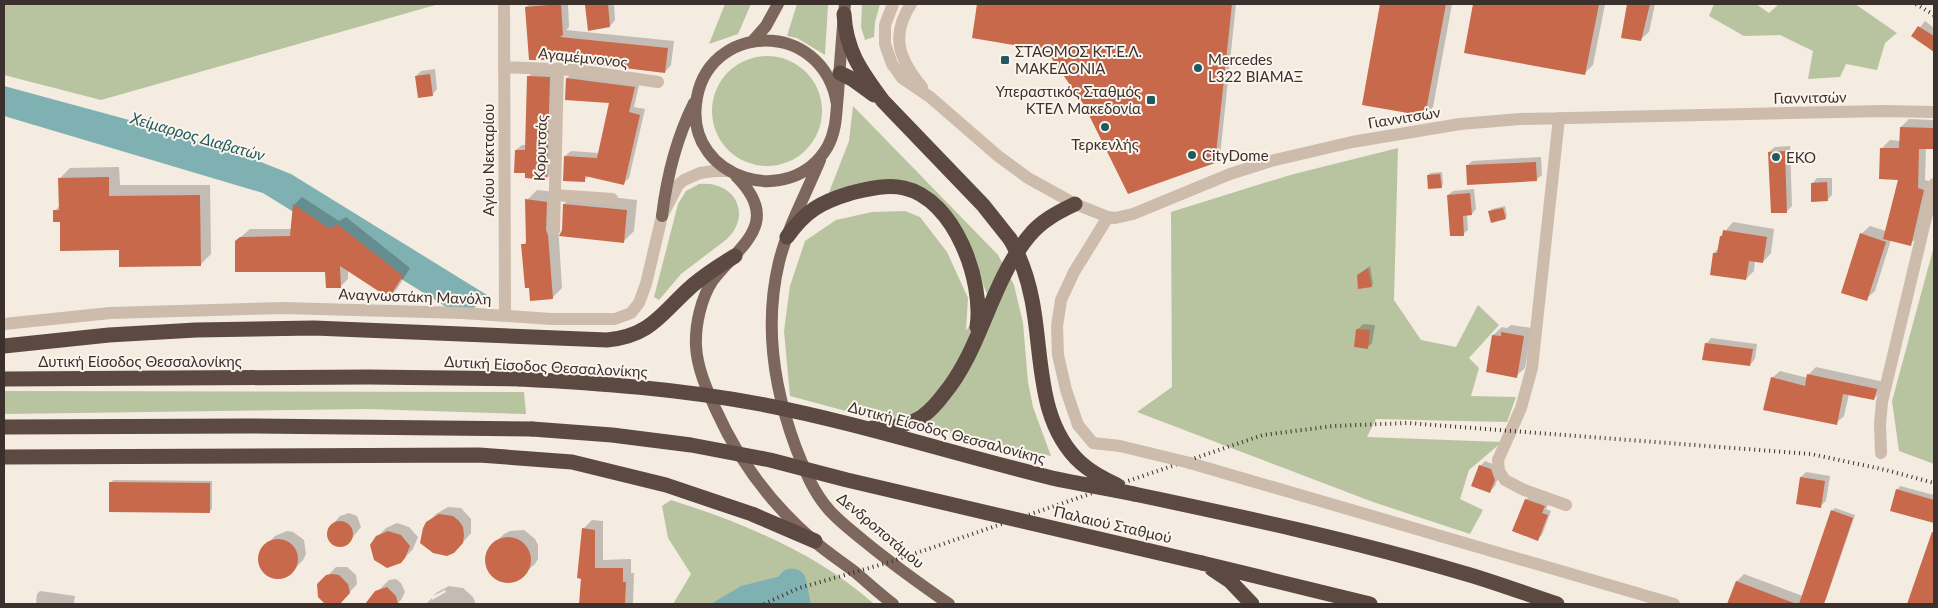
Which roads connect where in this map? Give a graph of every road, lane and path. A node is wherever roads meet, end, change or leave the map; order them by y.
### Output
1 (508, 4) edge
2 (778, 4) edge
3 (893, 4) edge
4 (911, 4) edge
5 (844, 9) edge
6 (752, 42) junction
7 (819, 64) junction
8 (504, 67) junction
9 (558, 68) junction
10 (840, 73) junction
11 (658, 82) dead end
12 (930, 96) junction
13 (696, 98) junction
14 (883, 101) junction
15 (837, 104) junction
16 (1934, 112) edge
17 (1559, 118) junction
18 (822, 154) junction
19 (732, 173) junction
20 (1934, 184) edge
21 (555, 195) junction
22 (612, 199) dead end
23 (1076, 204) junction
24 (662, 216) junction
25 (1108, 217) junction
26 (554, 230) dead end
27 (787, 237) junction
28 (735, 256) junction
29 (505, 316) junction
30 (4, 324) edge
31 (973, 345) junction
32 (4, 346) edge
33 (4, 379) edge
34 (4, 427) edge
35 (869, 428) junction
36 (1881, 453) dead end
37 (4, 457) edge
38 (1134, 494) junction
39 (1566, 505) dead end
40 (814, 541) junction
41 (1202, 563) junction
42 (890, 603) edge
43 (949, 604) edge
44 (1252, 604) edge
45 (1370, 604) edge
46 (1557, 604) edge
47 (1674, 604) edge

1 - 8 street, Αγίου Νεκταρίου
2 - 6 main road, Δενδροποτάμου
3 - 12 street
4 - 12 street
5 - 10 main road, Δενδροποτάμου
5 - 14 highway
6 - 7 main road, Δενδροποτάμου
6 - 13 main road, Δενδροποτάμου
7 - 10 main road
7 - 15 main road, Δενδροποτάμου
8 - 9 street, Αγαμέμνονος
8 - 29 street, Αγίου Νεκταρίου
9 - 11 street, Αγαμέμνονος
9 - 21 street, Κορυτσάς
10 - 14 highway
10 - 15 main road, Δενδροποτάμου
12 - 23 street
13 - 19 main road, Δενδροποτάμου
13 - 24 main road
14 - 38 highway, bridge
15 - 18 main road, Δενδροποτάμου
16 - 17 street, Γιαννιτσών
17 - 25 street, Γιαννιτσών
17 - 39 street
18 - 19 main road, Δενδροποτάμου
18 - 27 main road, Δενδροποτάμου
19 - 24 street, Αναγνωστάκη Μανόλη
19 - 28 main road
20 - 36 street
21 - 22 street
21 - 26 street, Κορυτσάς
23 - 25 street
23 - 31 highway
24 - 29 street, Αναγνωστάκη Μανόλη
25 - 47 street, bridge
27 - 31 highway
27 - 43 main road, Δενδροποτάμου
28 - 32 highway
28 - 40 main road
29 - 30 street, Αναγνωστάκη Μανόλη
31 - 35 highway
33 - 35 highway, Δυτική Είσοδος Θεσσαλονίκης, bridge
34 - 41 highway, Παλαιού Σταθμού, bridge
35 - 38 highway, Δυτική Είσοδος Θεσσαλονίκης, bridge
37 - 40 highway
38 - 46 highway
40 - 42 main road
41 - 44 highway
41 - 45 highway, Παλαιού Σταθμού

